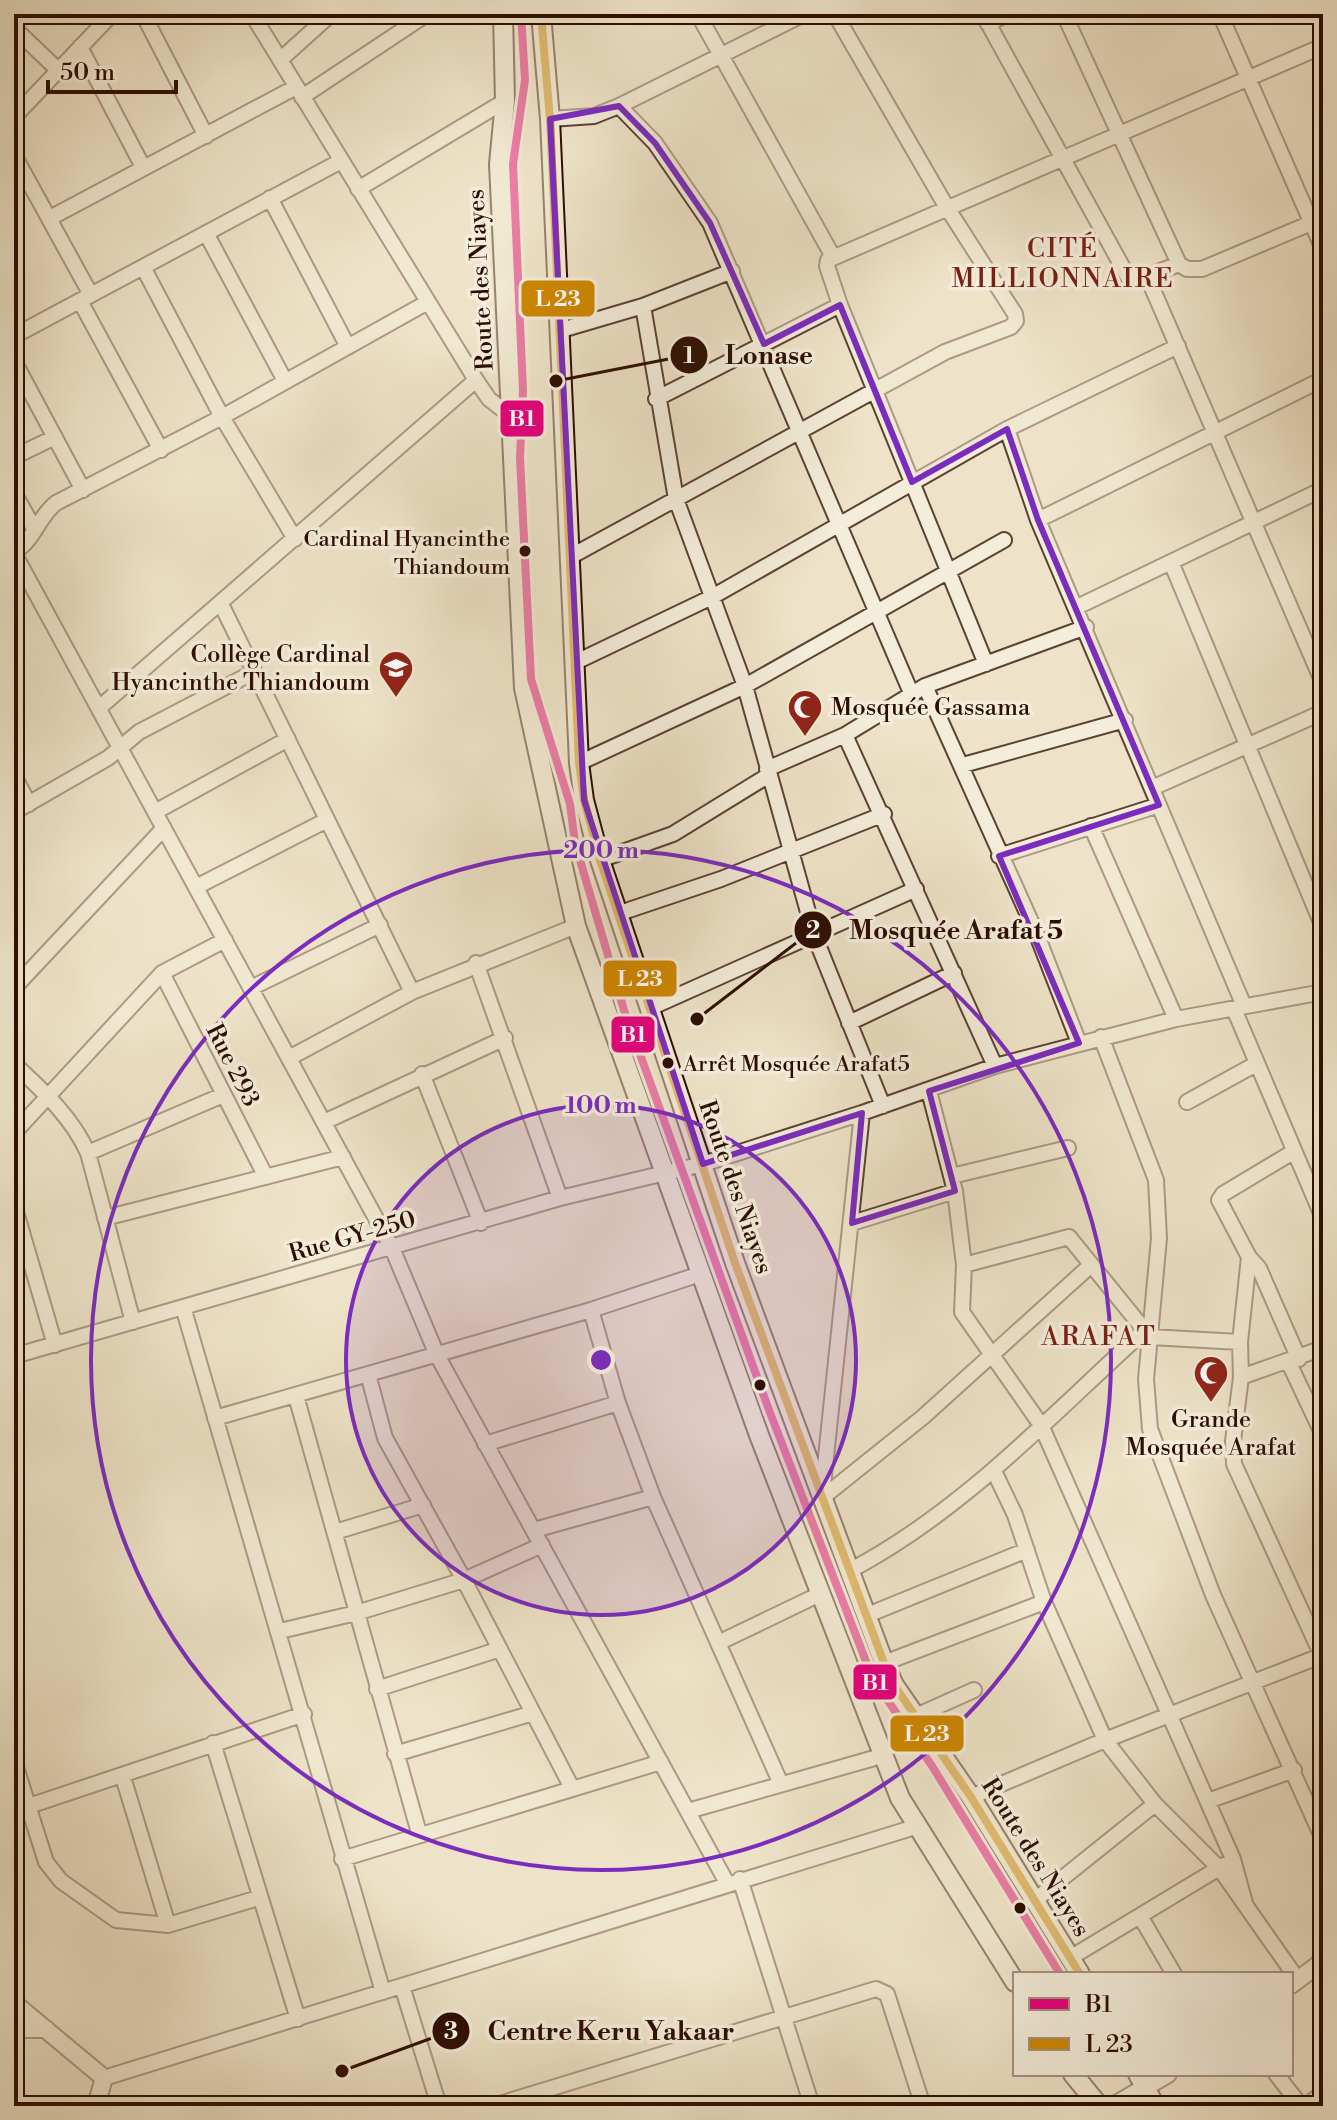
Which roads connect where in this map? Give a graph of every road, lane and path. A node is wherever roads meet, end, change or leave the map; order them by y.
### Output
1 (112, 14) edge
2 (143, 14) edge
3 (252, 14) edge
4 (331, 14) edge
5 (427, 14) edge
6 (503, 14) edge
7 (541, 14) edge
8 (698, 14) edge
9 (804, 14) edge
10 (835, 14) edge
11 (1007, 14) edge
12 (1064, 14) edge
13 (1220, 14) edge
14 (985, 19) edge
15 (14, 28) edge
16 (1323, 46) edge
17 (80, 47) junction
18 (721, 55) junction
19 (280, 60) junction
20 (58, 70) junction
21 (1248, 78) junction
22 (299, 92) junction
23 (505, 101) junction
24 (619, 106) junction
25 (14, 117) edge
26 (550, 119) junction
27 (1118, 133) junction
28 (206, 136) junction
29 (14, 155) edge
30 (1061, 158) junction
31 (341, 161) junction
32 (143, 167) junction
33 (358, 189) junction
34 (270, 198) junction
35 (946, 206) junction
36 (50, 218) junction
37 (1317, 221) edge
38 (206, 233) junction
39 (1323, 249) edge
40 (832, 255) junction
41 (1179, 264) junction
42 (143, 267) junction
43 (732, 271) junction
44 (1147, 276) junction
45 (85, 298) junction
46 (428, 302) junction
47 (840, 305) junction
48 (643, 306) junction
49 (558, 331) junction
50 (14, 336) edge
51 (764, 344) junction
52 (1178, 346) junction
53 (348, 347) junction
54 (14, 361) edge
55 (1323, 379) edge
56 (476, 380) junction
57 (285, 381) junction
58 (875, 389) junction
59 (656, 399) junction
60 (511, 416) junction
61 (222, 417) junction
62 (1007, 429) junction
63 (799, 431) junction
64 (1216, 435) junction
65 (55, 437) junction
66 (161, 450) junction
67 (14, 457) edge
68 (912, 482) junction
69 (1323, 489) edge
70 (83, 490) junction
71 (14, 493) edge
72 (676, 499) junction
73 (1038, 520) junction
74 (1253, 522) junction
75 (836, 524) junction
76 (35, 530) junction
77 (295, 539) junction
78 (1004, 540) dead end
79 (14, 553) edge
80 (568, 558) junction
81 (1171, 562) junction
82 (948, 572) junction
83 (712, 597) junction
84 (221, 604) junction
85 (1077, 607) junction
86 (876, 613) junction
87 (1086, 627) junction
88 (576, 662) junction
89 (986, 664) junction
90 (254, 672) junction
91 (1323, 683) edge
92 (745, 686) junction
93 (925, 686) junction
94 (912, 695) junction
95 (99, 708) junction
96 (1323, 712) edge
97 (1125, 720) junction
98 (845, 735) junction
99 (288, 739) junction
100 (1247, 746) junction
101 (120, 747) junction
102 (579, 763) junction
103 (963, 765) junction
104 (768, 772) junction
105 (14, 776) edge
106 (1152, 788) junction
107 (29, 804) junction
108 (1159, 805) junction
109 (14, 812) edge
110 (155, 812) junction
111 (884, 814) junction
112 (327, 820) junction
113 (1091, 826) junction
114 (164, 828) junction
115 (792, 849) junction
116 (999, 856) junction
117 (600, 860) junction
118 (196, 887) junction
119 (916, 889) junction
120 (617, 914) junction
121 (380, 925) junction
122 (576, 926) junction
123 (1323, 927) edge
124 (815, 937) junction
125 (225, 940) junction
126 (476, 963) junction
127 (162, 973) junction
128 (954, 973) junction
129 (14, 988) edge
130 (251, 988) junction
131 (412, 992) junction
132 (1323, 992) edge
133 (1239, 1007) junction
134 (650, 1008) junction
135 (1176, 1019) junction
136 (849, 1023) junction
137 (1101, 1037) junction
138 (505, 1038) junction
139 (1079, 1043) junction
140 (289, 1058) junction
141 (14, 1064) edge
142 (1256, 1064) junction
143 (995, 1066) junction
144 (422, 1074) junction
145 (929, 1091) junction
146 (223, 1095) junction
147 (50, 1097) junction
148 (1187, 1102) dead end
149 (883, 1106) junction
150 (862, 1113) junction
151 (324, 1122) junction
152 (14, 1133) edge
153 (1068, 1148) dead end
154 (1293, 1152) junction
155 (88, 1153) junction
156 (343, 1157) junction
157 (703, 1164) junction
158 (665, 1173) junction
159 (266, 1177) junction
160 (953, 1184) junction
161 (560, 1198) junction
162 (14, 1205) edge
163 (105, 1218) junction
164 (1323, 1218) edge
165 (481, 1223) junction
166 (852, 1223) junction
167 (392, 1248) junction
168 (1249, 1257) junction
169 (964, 1265) junction
170 (1091, 1265) junction
171 (700, 1274) junction
172 (183, 1307) junction
173 (591, 1310) junction
174 (133, 1322) junction
175 (1146, 1335) junction
176 (1240, 1342) junction
177 (55, 1345) junction
178 (1323, 1348) edge
179 (437, 1355) junction
180 (14, 1356) edge
181 (991, 1356) junction
182 (1294, 1361) junction
183 (368, 1374) junction
184 (1241, 1377) junction
185 (296, 1396) junction
186 (618, 1403) junction
187 (215, 1418) junction
188 (1041, 1425) junction
189 (1323, 1435) edge
190 (485, 1444) junction
191 (994, 1471) junction
192 (653, 1497) junction
193 (822, 1498) junction
194 (423, 1505) junction
195 (534, 1530) junction
196 (335, 1532) junction
197 (542, 1545) junction
198 (1027, 1550) junction
199 (849, 1571) junction
200 (464, 1580) junction
201 (820, 1594) junction
202 (1044, 1602) junction
203 (356, 1613) junction
204 (865, 1616) junction
205 (280, 1631) junction
206 (718, 1643) junction
207 (500, 1649) junction
208 (1323, 1656) edge
209 (884, 1663) junction
210 (1255, 1684) junction
211 (377, 1689) junction
212 (974, 1690) dead end
213 (533, 1713) junction
214 (304, 1714) junction
215 (916, 1716) junction
216 (1169, 1716) junction
217 (1105, 1740) junction
218 (213, 1743) junction
219 (395, 1754) junction
220 (885, 1755) junction
221 (14, 1761) edge
222 (661, 1762) junction
223 (1294, 1770) junction
224 (123, 1777) junction
225 (781, 1784) junction
226 (572, 1788) junction
227 (971, 1797) junction
228 (1208, 1801) junction
229 (1155, 1804) junction
230 (20, 1809) edge
231 (688, 1811) junction
232 (915, 1827) junction
233 (419, 1833) junction
234 (1323, 1839) edge
235 (342, 1859) junction
236 (1233, 1859) junction
237 (1220, 1869) junction
238 (733, 1881) junction
239 (258, 1898) junction
240 (1034, 1901) junction
241 (1245, 1903) junction
242 (1140, 1916) junction
243 (168, 1925) junction
244 (1323, 1961) edge
245 (1075, 1966) edge
246 (1173, 1972) edge
247 (1288, 1972) edge
248 (1013, 1979) edge
249 (1294, 1982) edge
250 (402, 1986) junction
251 (383, 1992) junction
252 (14, 2003) edge
253 (785, 2017) junction
254 (298, 2019) junction
255 (14, 2029) edge
256 (46, 2029) junction
257 (1075, 2076) edge
258 (1165, 2076) edge
259 (1278, 2076) edge
260 (104, 2078) junction
261 (1146, 2090) edge
262 (1323, 2093) edge
263 (96, 2106) edge
264 (439, 2106) edge
265 (493, 2106) edge
266 (812, 2106) edge
267 (923, 2106) edge
268 (1099, 2106) edge
269 (1113, 2106) edge
270 (1304, 2106) edge

1 - 17 street
2 - 28 street
3 - 19 street
4 - 19 street
5 - 22 street
6 - 23 main road, Route des Niayes
7 - 26 main road, Route des Niayes
8 - 18 street
9 - 18 street
10 - 35 street
11 - 14 street
12 - 27 street
13 - 21 street
14 - 30 street
15 - 20 street
16 - 21 street
17 - 20 street
17 - 32 street
18 - 24 street
18 - 40 street
19 - 22 street
20 - 25 street
21 - 27 street
21 - 37 street
22 - 28 street
22 - 31 street
23 - 33 street
23 - 60 main road, Route des Niayes
24 - 26 street
24 - 43 street
26 - 49 main road, Route des Niayes
27 - 30 street
27 - 41 street
28 - 32 street
29 - 36 street
30 - 35 street
30 - 44 street
31 - 33 street
31 - 34 street
32 - 36 street
33 - 46 street
34 - 38 street
34 - 53 street
35 - 40 street
35 - 58 street
36 - 45 street
37 - 39 street
37 - 41 street
38 - 42 street
38 - 57 street
40 - 47 street
41 - 44 street
42 - 45 street
42 - 61 street
43 - 48 street
43 - 51 street
44 - 52 street
45 - 50 street
45 - 66 street
46 - 53 street
46 - 56 street
47 - 51 street
47 - 58 street
48 - 49 street
48 - 59 street
49 - 80 main road, Route des Niayes
51 - 59 street
51 - 63 street
52 - 62 street
52 - 64 street
53 - 57 street
54 - 65 street
55 - 64 street
56 - 60 street
56 - 77 street
57 - 61 street
58 - 63 street
58 - 68 street
59 - 72 street
60 - 122 main road, Route des Niayes
61 - 66 street
61 - 77 street
62 - 68 street
62 - 73 street
63 - 72 street
63 - 75 street
64 - 73 street
64 - 74 street
65 - 67 street
65 - 70 street
66 - 70 street
68 - 75 street
68 - 82 street
69 - 74 street
70 - 76 street
71 - 76 street
72 - 80 street
72 - 83 street
73 - 85 street
74 - 81 street
74 - 91 street
75 - 83 street
75 - 86 street
76 - 79 street
77 - 84 street
78 - 82 street
79 - 95 street
80 - 88 main road, Route des Niayes
81 - 85 street
81 - 100 street
82 - 86 street
82 - 89 street
83 - 88 street
83 - 92 street
84 - 90 street
84 - 95 street
85 - 87 street
86 - 92 street
86 - 94 street
87 - 89 street
87 - 97 street
88 - 102 main road, Route des Niayes
89 - 93 street
90 - 99 street
90 - 101 street
92 - 102 street
92 - 104 street
93 - 94 street
93 - 103 street
94 - 98 street
95 - 101 street
96 - 100 street
97 - 103 street
97 - 106 street
98 - 104 street
98 - 111 street
99 - 110 street
99 - 112 street
100 - 106 street
100 - 123 street
101 - 107 street
101 - 110 street
102 - 117 main road, Route des Niayes
103 - 116 street
104 - 115 street
104 - 117 street
105 - 107 street
106 - 108 street
107 - 109 street
108 - 113 street
108 - 133 street
110 - 114 street
111 - 115 street
111 - 119 street
112 - 118 street
112 - 121 street
113 - 116 street
113 - 135 street
114 - 118 street
114 - 129 street
115 - 120 street
115 - 124 street
116 - 139 street
117 - 120 main road, Route des Niayes
118 - 125 street
119 - 124 street
119 - 128 street
120 - 134 main road, Route des Niayes
121 - 130 street
121 - 131 street
122 - 126 street
122 - 158 main road, Route des Niayes
124 - 134 street
124 - 136 street
125 - 127 street
125 - 130 street
126 - 131 street
126 - 138 street
127 - 146 street, Rue 293
127 - 147 street
128 - 136 street
128 - 143 street
130 - 140 street
131 - 140 street
132 - 133 street, Rue GY-250
133 - 135 street, Rue GY-250
133 - 142 street
134 - 157 main road, Route des Niayes
135 - 137 street, Rue GY-250
136 - 149 street
137 - 139 street, Rue GY-250
137 - 175 street
138 - 144 street
138 - 161 street
139 - 143 street, Rue GY-250
140 - 151 street
141 - 147 street
142 - 148 street
142 - 154 street
143 - 145 street, Rue GY-250
144 - 151 street
144 - 165 street
145 - 149 street, Rue GY-250
145 - 160 street
146 - 155 street
146 - 159 street, Rue 293
147 - 152 street
147 - 155 street
149 - 150 street, Rue GY-250
150 - 157 street, Rue GY-250
150 - 166 street
151 - 156 street
153 - 160 street
154 - 164 street
154 - 168 street
155 - 163 street
156 - 159 street
156 - 167 street
157 - 158 street, Rue GY-250
157 - 193 main road, Route des Niayes
158 - 161 street, Rue GY-250
158 - 171 main road, Route des Niayes
159 - 163 street
160 - 166 street
160 - 169 street
161 - 165 street, Rue GY-250
162 - 177 street
163 - 174 street
165 - 167 street, Rue GY-250
166 - 193 street
167 - 172 street, Rue GY-250
167 - 179 street
168 - 176 street
168 - 182 street
169 - 170 street
169 - 181 street
170 - 175 street
170 - 181 street
171 - 173 street
171 - 201 main road, Route des Niayes
172 - 174 street, Rue GY-250
172 - 187 street
173 - 179 street
173 - 186 street
174 - 177 street, Rue GY-250
175 - 176 street
175 - 188 street
175 - 210 street
176 - 184 street
177 - 180 street, Rue GY-250
178 - 182 street
179 - 183 street
179 - 190 street
181 - 188 street
181 - 193 street
182 - 184 street
182 - 189 street
183 - 185 street
183 - 194 street
184 - 208 street
185 - 187 street
185 - 196 street
186 - 190 street
186 - 192 street
187 - 205 street
188 - 191 street
188 - 216 street
190 - 195 street
191 - 198 street
191 - 199 street
192 - 195 street
192 - 206 street
193 - 199 main road, Route des Niayes
194 - 196 street
194 - 200 street
195 - 197 street
196 - 203 street
197 - 200 street
197 - 222 street
198 - 202 street
198 - 204 street
199 - 204 main road, Route des Niayes
200 - 203 street
200 - 207 street
201 - 206 street
201 - 220 main road, Route des Niayes
202 - 209 street
202 - 217 street
203 - 205 street
203 - 211 street
204 - 209 main road, Route des Niayes
205 - 214 street
206 - 225 street
207 - 211 street
207 - 213 street
208 - 210 street
209 - 215 main road, Route des Niayes
210 - 216 street
210 - 223 street
211 - 219 street
212 - 215 street
213 - 219 street
213 - 226 street
214 - 218 street
214 - 235 street
215 - 227 main road, Route des Niayes
216 - 217 street
216 - 228 street
217 - 227 street
217 - 229 street
218 - 224 street
218 - 239 street
219 - 233 street
220 - 225 street
220 - 232 main road, Route des Niayes
221 - 230 street
222 - 226 street
222 - 231 street
223 - 228 street
223 - 234 street
224 - 230 street
224 - 243 street
225 - 231 street
226 - 233 street
227 - 240 main road, Route des Niayes
228 - 236 street
229 - 237 street
229 - 240 street
230 - 243 street
231 - 238 street
232 - 238 street
232 - 248 main road, Route des Niayes
233 - 235 street
235 - 251 street
236 - 237 street
236 - 241 street
237 - 241 street
237 - 242 street
238 - 250 street
238 - 253 street
239 - 243 street
239 - 254 street
240 - 245 main road, Route des Niayes
241 - 247 street
242 - 245 street
242 - 246 street
244 - 249 street
250 - 251 street
250 - 264 street
251 - 254 street
252 - 256 street
253 - 265 street
253 - 266 street
253 - 267 street
254 - 260 street
255 - 256 street
256 - 260 street
257 - 268 main road
258 - 261 street
259 - 270 street
260 - 263 street
261 - 269 street
262 - 270 street

